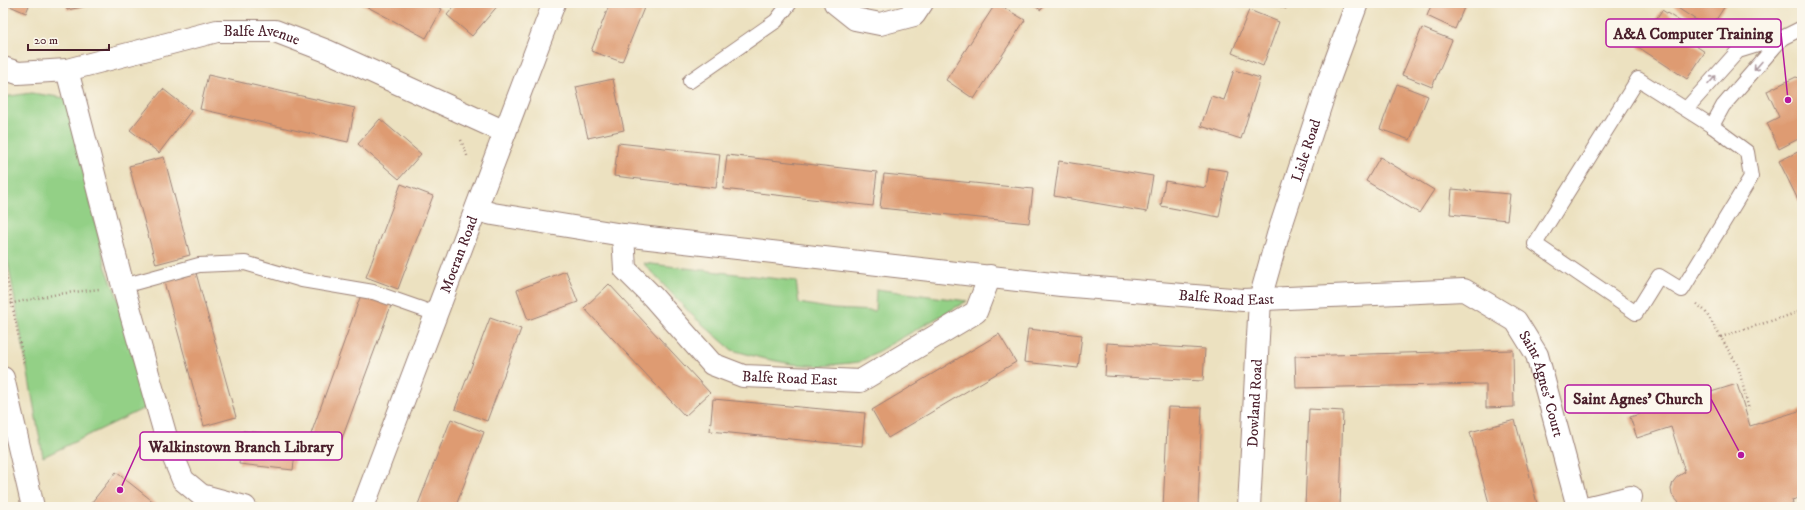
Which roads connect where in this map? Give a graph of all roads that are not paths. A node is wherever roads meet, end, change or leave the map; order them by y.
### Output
1 (554, 3) edge
2 (790, 3) edge
3 (835, 3) edge
4 (922, 3) edge
5 (1357, 3) edge
6 (1802, 28) edge
7 (1784, 37) junction
8 (3, 68) edge
9 (67, 70) junction
10 (690, 81) dead end
11 (1686, 109) junction
12 (1712, 126) junction
13 (505, 132) junction
14 (476, 210) junction
15 (623, 235) junction
16 (990, 276) junction
17 (123, 286) junction
18 (1464, 290) joint
19 (1260, 299) junction
20 (436, 314) junction
21 (3, 378) edge
22 (1631, 497) dead end
23 (33, 507) edge
24 (246, 507) edge
25 (357, 507) edge
26 (363, 507) edge
27 (1249, 507) edge
28 (1578, 507) edge
29 (1590, 507) edge

1 - 13 street, Moeran Road
2 - 10 lane
3 - 4 street
5 - 19 street, Lisle Road
6 - 7 lane
11 -> 7 lane
7 -> 12 lane
8 - 9 street, Balfe Avenue
9 - 13 street, Balfe Avenue
9 - 17 street
11 - 12 lane
11 - 12 lane
13 - 14 street, Moeran Road
14 - 15 street, Balfe Road East
14 - 20 street, Moeran Road
15 - 16 street, Balfe Road East
15 - 16 street, Balfe Road East
16 - 19 street, Balfe Road East
17 - 20 lane
17 - 24 street
18 - 19 street, Balfe Road East
18 - 28 street, Saint Agnes' Court
19 - 27 street, Dowland Road
20 - 26 street, Moeran Road
21 - 23 street
22 - 29 street
25 - 26 street

